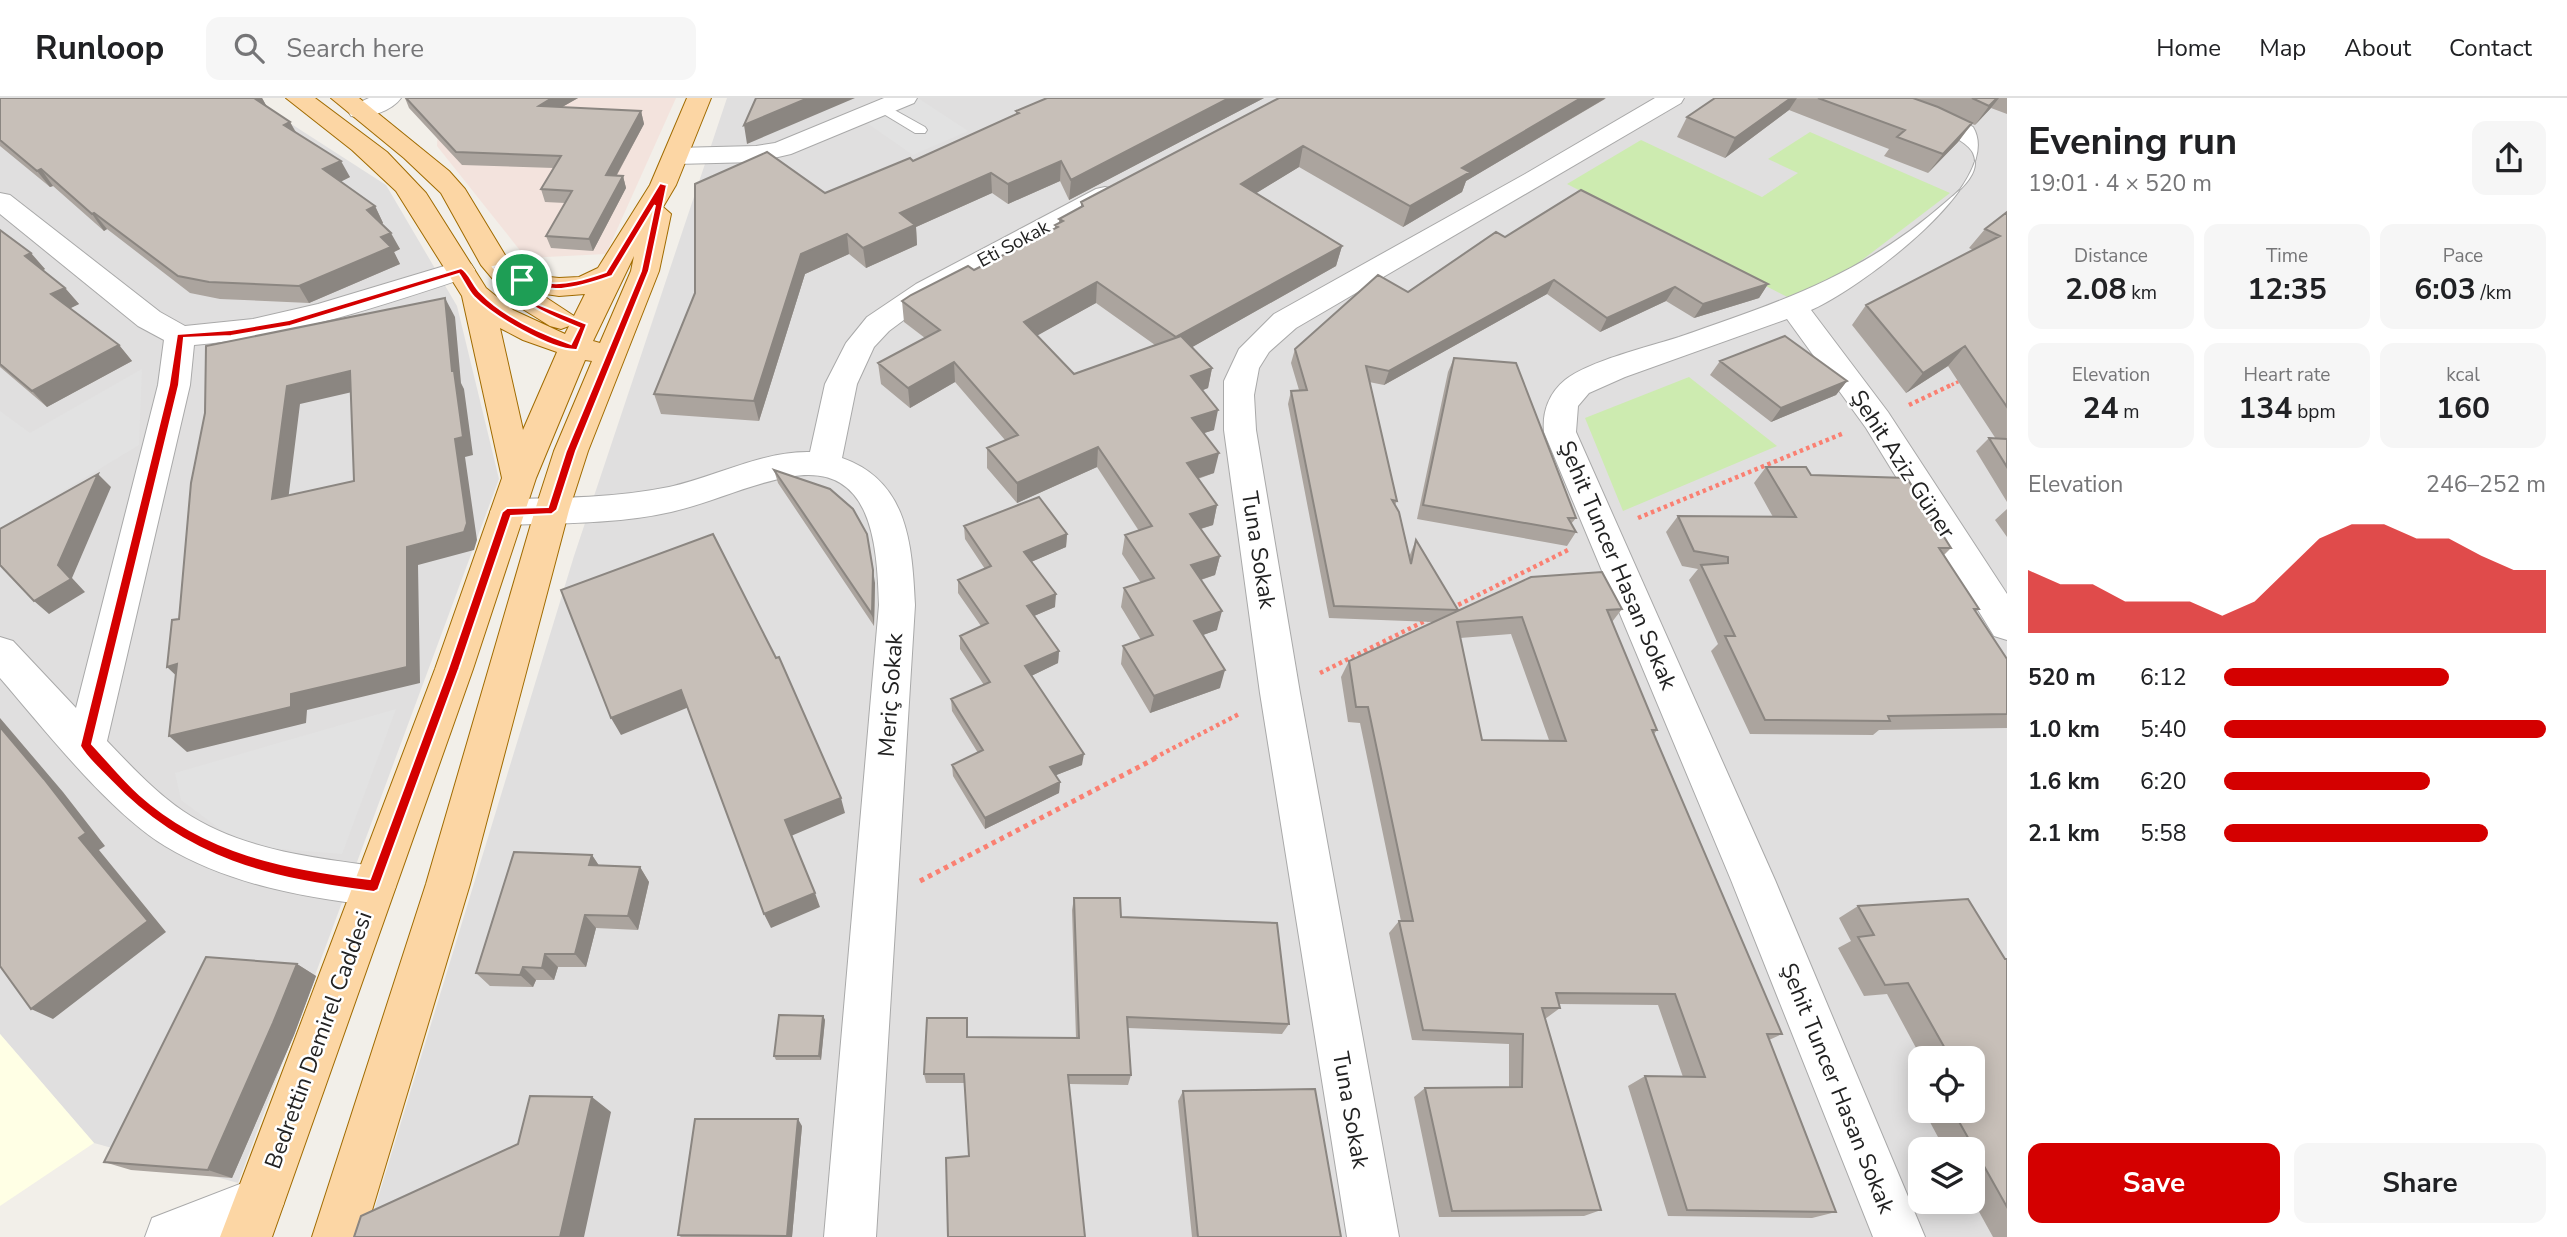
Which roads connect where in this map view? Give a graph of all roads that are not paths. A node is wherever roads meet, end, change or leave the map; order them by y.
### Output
1 (298, 98) edge
2 (389, 98) edge
3 (699, 98) edge
4 (1672, 98) edge
5 (1878, 98) edge
6 (893, 103) edge
7 (351, 104) edge
8 (920, 130) dead end
9 (676, 156) junction
10 (1133, 181) edge
11 (663, 185) junction
12 (0, 201) edge
13 (497, 267) junction
14 (609, 274) junction
15 (469, 282) junction
16 (1793, 307) junction
17 (180, 336) junction
18 (579, 337) junction
19 (615, 344) junction
20 (824, 465) junction
21 (513, 495) junction
22 (552, 510) junction
23 (2007, 625) edge
24 (0, 652) edge
25 (86, 746) junction
26 (374, 886) junction
27 (252, 1220) edge
28 (171, 1237) edge
29 (338, 1237) edge
30 (850, 1237) edge
31 (1373, 1237) edge
32 (1899, 1237) edge

1 - 15 main road
2 - 7 street
3 - 9 main road, Bedrettin Demirel Caddesi
4 - 31 street, Tuna Sokak
5 - 16 street, Şehit Tuncer Hasan Sokak
6 - 8 lane
6 - 9 street
7 - 13 main road
9 - 11 main road, Bedrettin Demirel Caddesi
10 - 20 street, Eti Sokak
11 - 14 main road, Bedrettin Demirel Caddesi
11 - 19 main road, Bedrettin Demirel Caddesi
12 - 17 street
13 - 14 main road
13 - 18 main road
14 - 18 main road, Bedrettin Demirel Caddesi
15 - 17 street
15 - 18 main road
15 - 21 main road
16 - 23 street, Şehit Aziz Güner
16 - 32 street, Şehit Tuncer Hasan Sokak
17 - 25 street
18 - 19 main road
18 - 21 main road, Bedrettin Demirel Caddesi
19 - 22 main road, Bedrettin Demirel Caddesi
20 - 22 street, Meriç Sokak
20 - 30 street, Meriç Sokak
21 - 22 street, Meriç Sokak
21 - 26 main road, Bedrettin Demirel Caddesi
22 - 29 main road, Bedrettin Demirel Caddesi
24 - 25 street
25 - 26 street
26 - 27 main road, Bedrettin Demirel Caddesi
27 - 28 street

